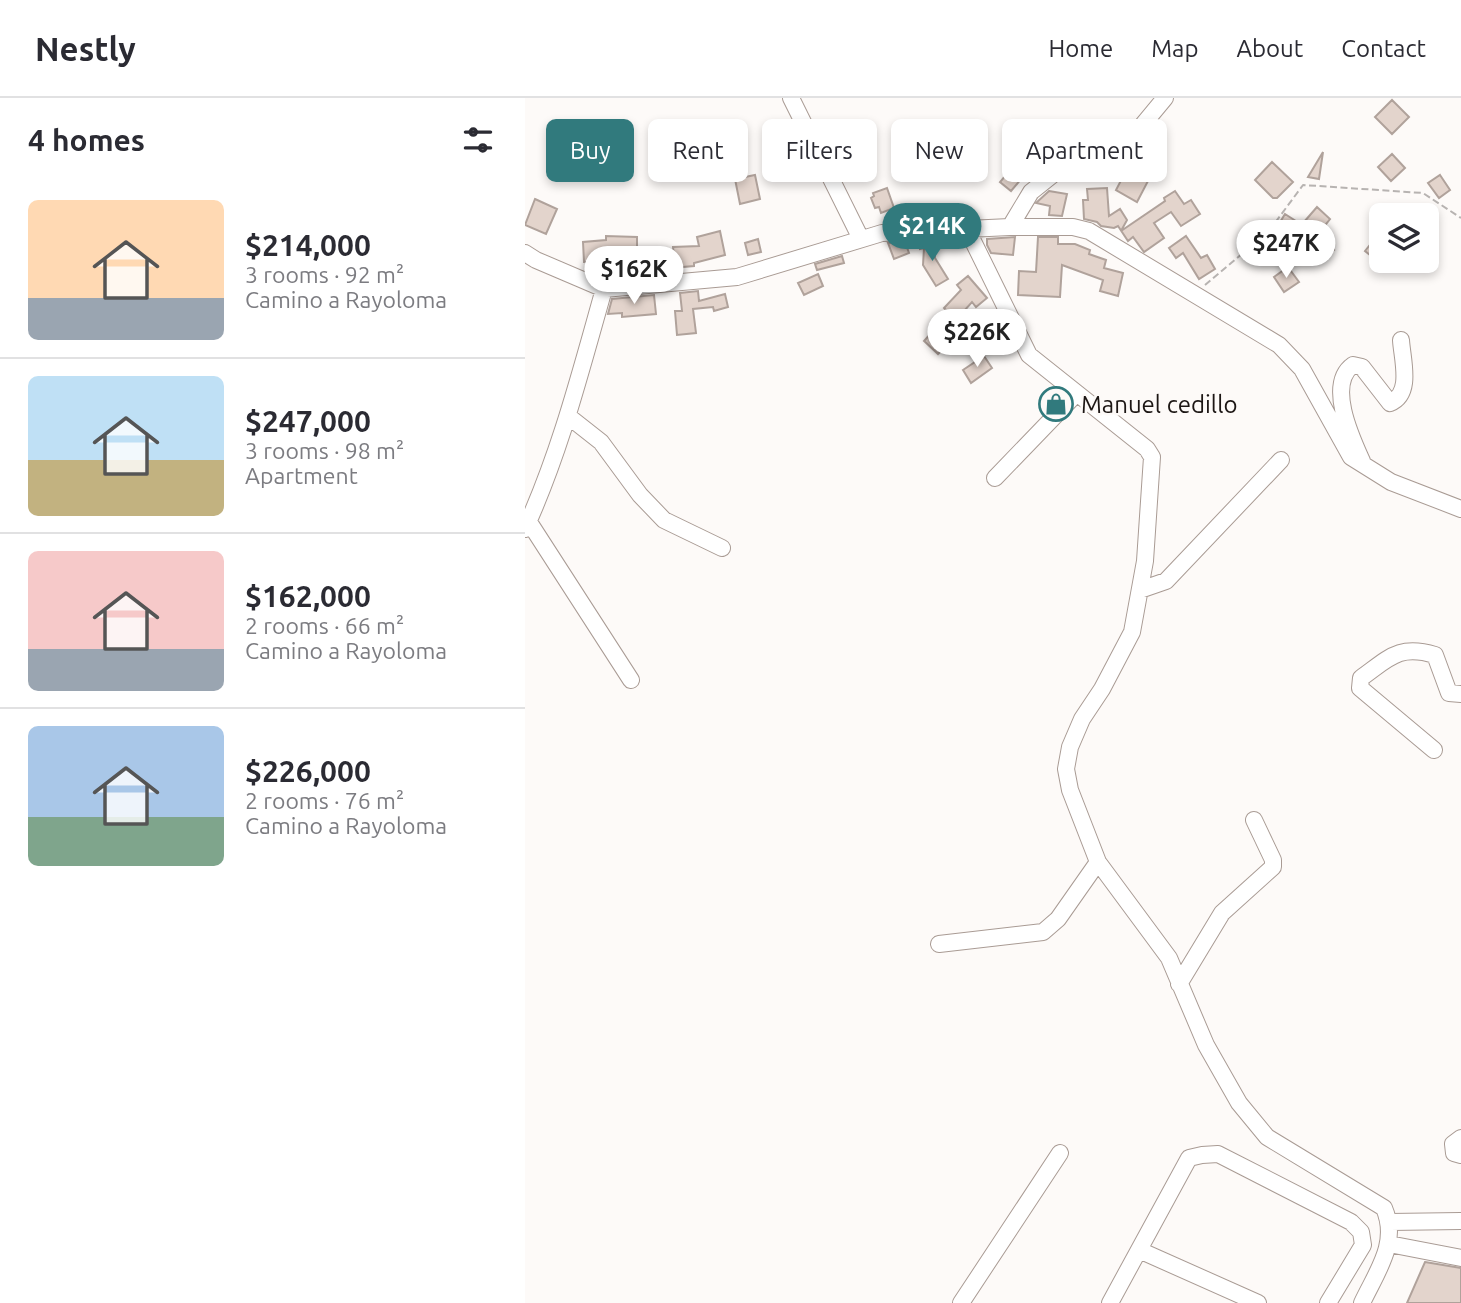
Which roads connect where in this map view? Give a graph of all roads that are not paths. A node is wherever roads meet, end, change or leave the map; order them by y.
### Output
1 (792, 98) edge
2 (1165, 98) edge
3 (1010, 227) junction
4 (967, 229) junction
5 (861, 239) junction
6 (525, 253) edge
7 (604, 289) junction
8 (1401, 340) dead end
9 (1076, 394) junction
10 (568, 416) junction
11 (1281, 460) dead end
12 (1364, 467) junction
13 (995, 478) dead end
14 (1461, 509) edge
15 (527, 525) edge
16 (722, 548) dead end
17 (1140, 590) junction
18 (631, 680) dead end
19 (1461, 694) edge
20 (1434, 750) dead end
21 (1254, 820) dead end
22 (1098, 862) junction
23 (939, 944) dead end
24 (1179, 984) junction
25 (1461, 1138) edge
26 (1060, 1153) dead end
27 (1461, 1156) edge
28 (1461, 1221) edge
29 (1390, 1222) junction
30 (1389, 1244) junction
31 (1139, 1250) junction
32 (1461, 1258) edge
33 (961, 1303) edge
34 (1110, 1303) edge
35 (1258, 1303) edge
36 (1328, 1303) edge
37 (1362, 1303) edge

1 - 5 street
2 - 3 street
3 - 4 street
3 - 12 street
4 - 5 street
4 - 9 street
5 - 7 street
6 - 7 street
7 - 10 street
8 - 12 street
9 - 13 street
9 - 17 street
10 - 15 street
10 - 16 street
11 - 17 street
12 - 14 street
15 - 18 street
17 - 22 street
19 - 20 street
21 - 24 street
22 - 23 street
22 - 24 street
24 - 29 street
25 - 27 street
26 - 33 street
28 - 29 street
29 - 30 street
30 - 32 street
30 - 37 street
31 - 34 street
31 - 35 street
31 - 36 street

